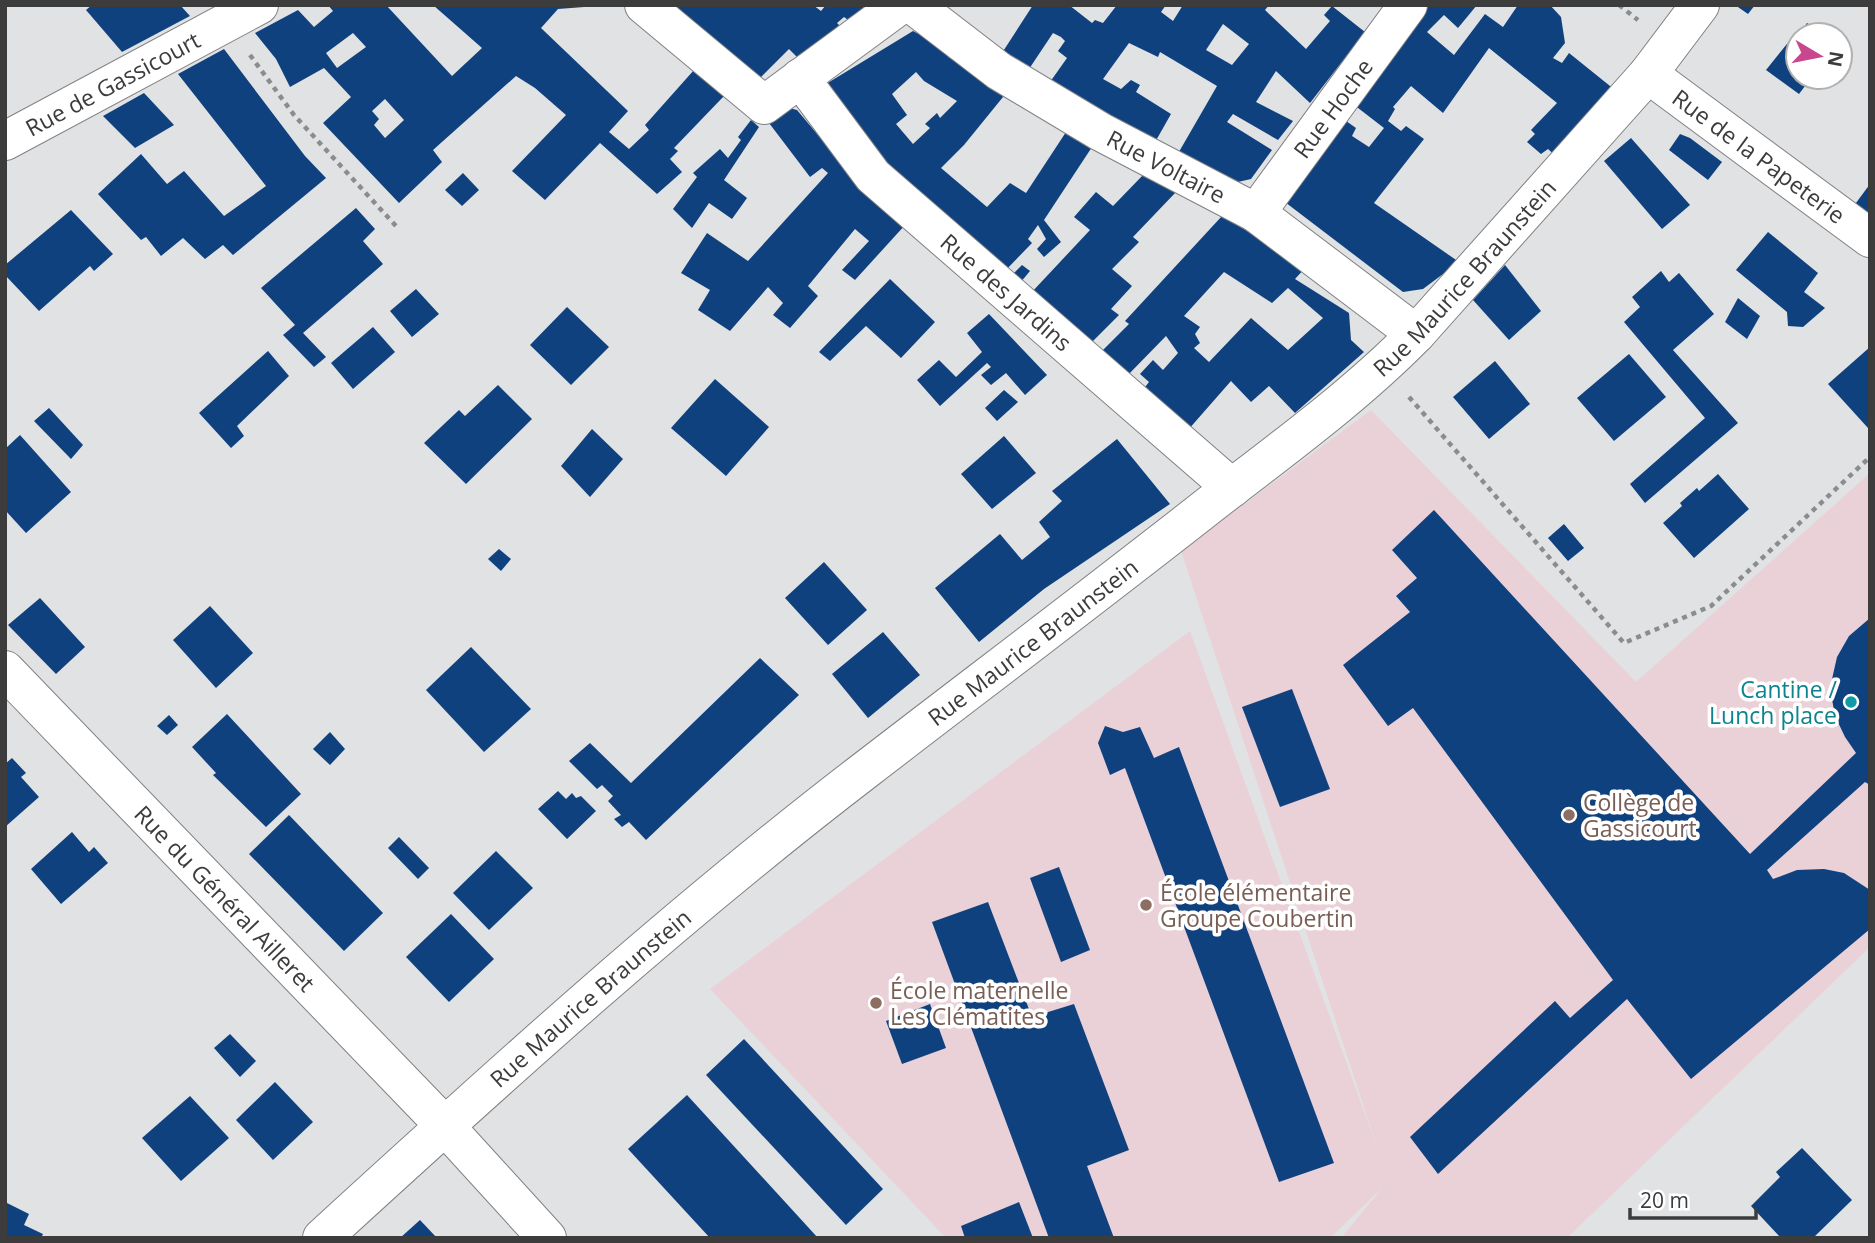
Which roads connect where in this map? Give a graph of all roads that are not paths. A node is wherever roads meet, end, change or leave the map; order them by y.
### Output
1 (644, 5) edge
2 (900, 5) edge
3 (912, 5) edge
4 (1408, 5) edge
5 (1700, 5) edge
6 (243, 14) edge
7 (1648, 74) junction
8 (800, 78) junction
9 (5, 141) edge
10 (1256, 213) junction
11 (1870, 238) edge
12 (1416, 334) junction
13 (1232, 488) junction
14 (5, 670) edge
15 (444, 1125) junction
16 (322, 1238) edge
17 (547, 1238) edge

1 - 8 street
2 - 8 street
3 - 10 street, Rue Voltaire
4 - 10 street, Rue Hoche
5 - 7 street, Rue Maurice Braunstein
6 - 9 street, Rue de Gassicourt
7 - 11 street, Rue de la Papeterie
7 - 12 street, Rue Maurice Braunstein
8 - 13 street, Rue des Jardins
10 - 12 street, Rue Voltaire
12 - 13 street, Rue Maurice Braunstein
13 - 15 street, Rue Maurice Braunstein
14 - 15 street, Rue du Général Ailleret
15 - 16 street, Rue Maurice Braunstein
15 - 17 street, Rue du Général Ailleret

